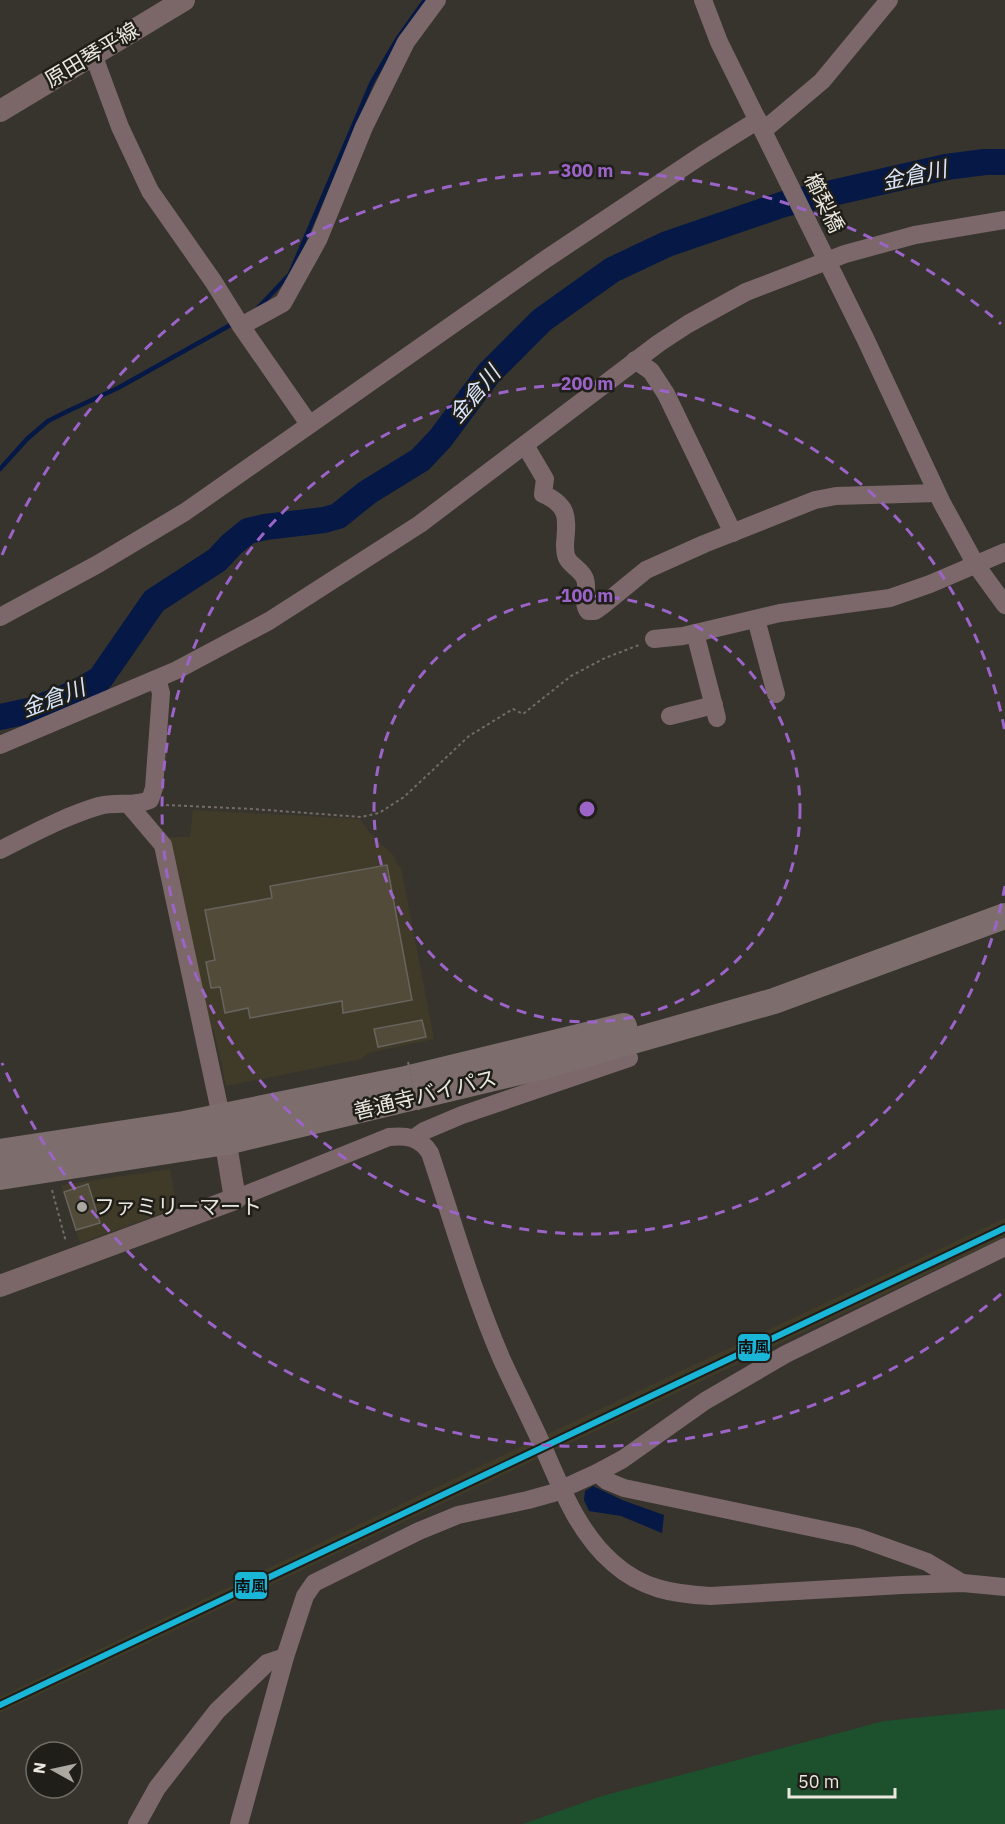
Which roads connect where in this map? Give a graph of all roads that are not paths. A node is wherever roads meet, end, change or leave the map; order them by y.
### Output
1 (184, 0) edge
2 (437, 0) edge
3 (703, 0) edge
4 (889, 0) edge
5 (93, 54) junction
6 (0, 111) edge
7 (761, 125) junction
8 (1005, 220) edge
9 (827, 261) junction
10 (238, 323) junction
11 (635, 360) junction
12 (309, 424) junction
13 (525, 445) junction
14 (937, 493) junction
15 (733, 533) junction
16 (1005, 552) edge
17 (976, 565) junction
18 (1005, 605) edge
19 (0, 617) edge
20 (756, 619) junction
21 (695, 633) junction
22 (654, 639) road end
23 (157, 679) junction
24 (776, 694) dead end
25 (670, 716) dead end
26 (0, 745) edge
27 (134, 804) junction
28 (0, 850) edge
29 (1005, 916) edge
30 (841, 978) junction
31 (629, 1058) dead end
32 (221, 1116) junction
33 (414, 1138) junction
34 (226, 1142) junction
35 (0, 1152) edge
36 (0, 1177) edge
37 (235, 1199) junction
38 (1005, 1247) edge
39 (0, 1286) edge
40 (597, 1473) junction
41 (561, 1489) junction
42 (963, 1583) junction
43 (1005, 1587) edge
44 (285, 1657) junction
45 (137, 1824) edge
46 (239, 1824) edge

1 - 5 main road, 原田琴平線
2 - 10 street
3 - 7 street, 櫛梨橋
4 - 7 street
5 - 6 main road, 原田琴平線
5 - 10 street
7 - 9 street, 櫛梨橋
7 - 12 street
8 - 9 street
9 - 11 street
9 - 14 street, 櫛梨橋
10 - 12 street
11 - 13 street
11 - 15 street
12 - 19 street
13 - 15 street
13 - 23 street
14 - 15 street
14 - 17 street, 櫛梨橋
16 - 17 street
17 - 18 street, 櫛梨橋
17 - 20 street
20 - 21 street
20 - 24 street
21 - 22 street
21 - 25 street
23 - 26 street
23 - 27 street
27 - 28 street
27 - 32 street
29 - 30 highway, 善通寺バイパス
30 - 32 highway, 善通寺バイパス
30 - 34 highway, 善通寺バイパス
31 - 33 street
32 - 34 main road
32 - 35 highway, 善通寺バイパス
33 - 37 street
33 - 41 street
34 - 36 highway, 善通寺バイパス
34 - 37 main road
37 - 39 main road
38 - 40 street
40 - 41 street
40 - 42 street
41 - 42 street
41 - 44 street
42 - 43 street
44 - 45 street
44 - 46 street

